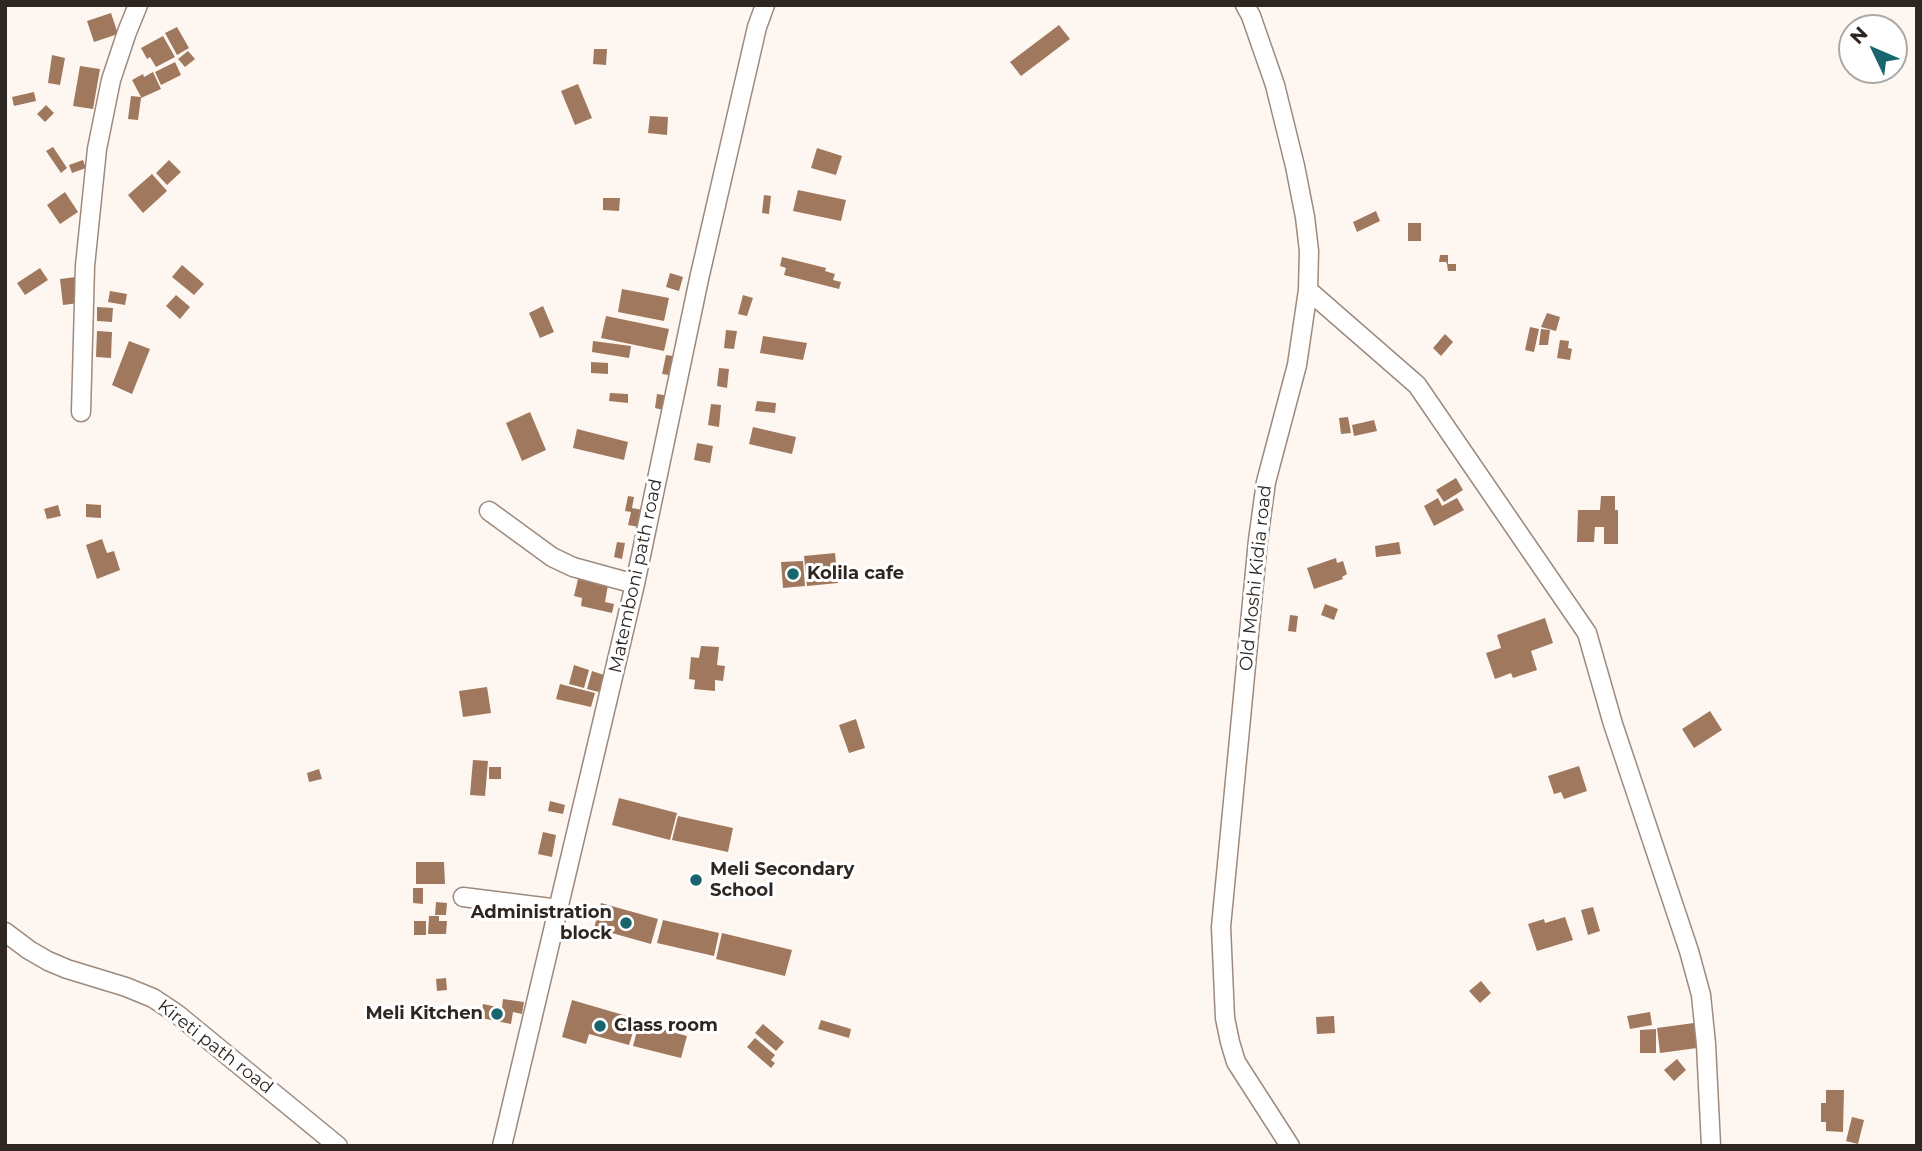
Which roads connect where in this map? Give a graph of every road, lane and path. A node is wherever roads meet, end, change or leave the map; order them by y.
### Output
1 (138, 5) edge
2 (765, 5) edge
3 (1245, 5) edge
4 (1308, 290) junction
5 (81, 412) dead end
6 (489, 511) dead end
7 (635, 584) junction
8 (463, 897) dead end
9 (559, 909) junction
10 (5, 932) edge
11 (338, 1146) edge
12 (502, 1146) edge
13 (1290, 1146) edge
14 (1711, 1146) edge

1 - 5 street
2 - 7 street, Matemboni path road
3 - 4 street, Old Moshi Kidia road
4 - 13 street, Old Moshi Kidia road
4 - 14 street
6 - 7 street
7 - 9 street, Matemboni path road
8 - 9 street
9 - 12 street, Matemboni path road
10 - 11 street, Kireti path road

